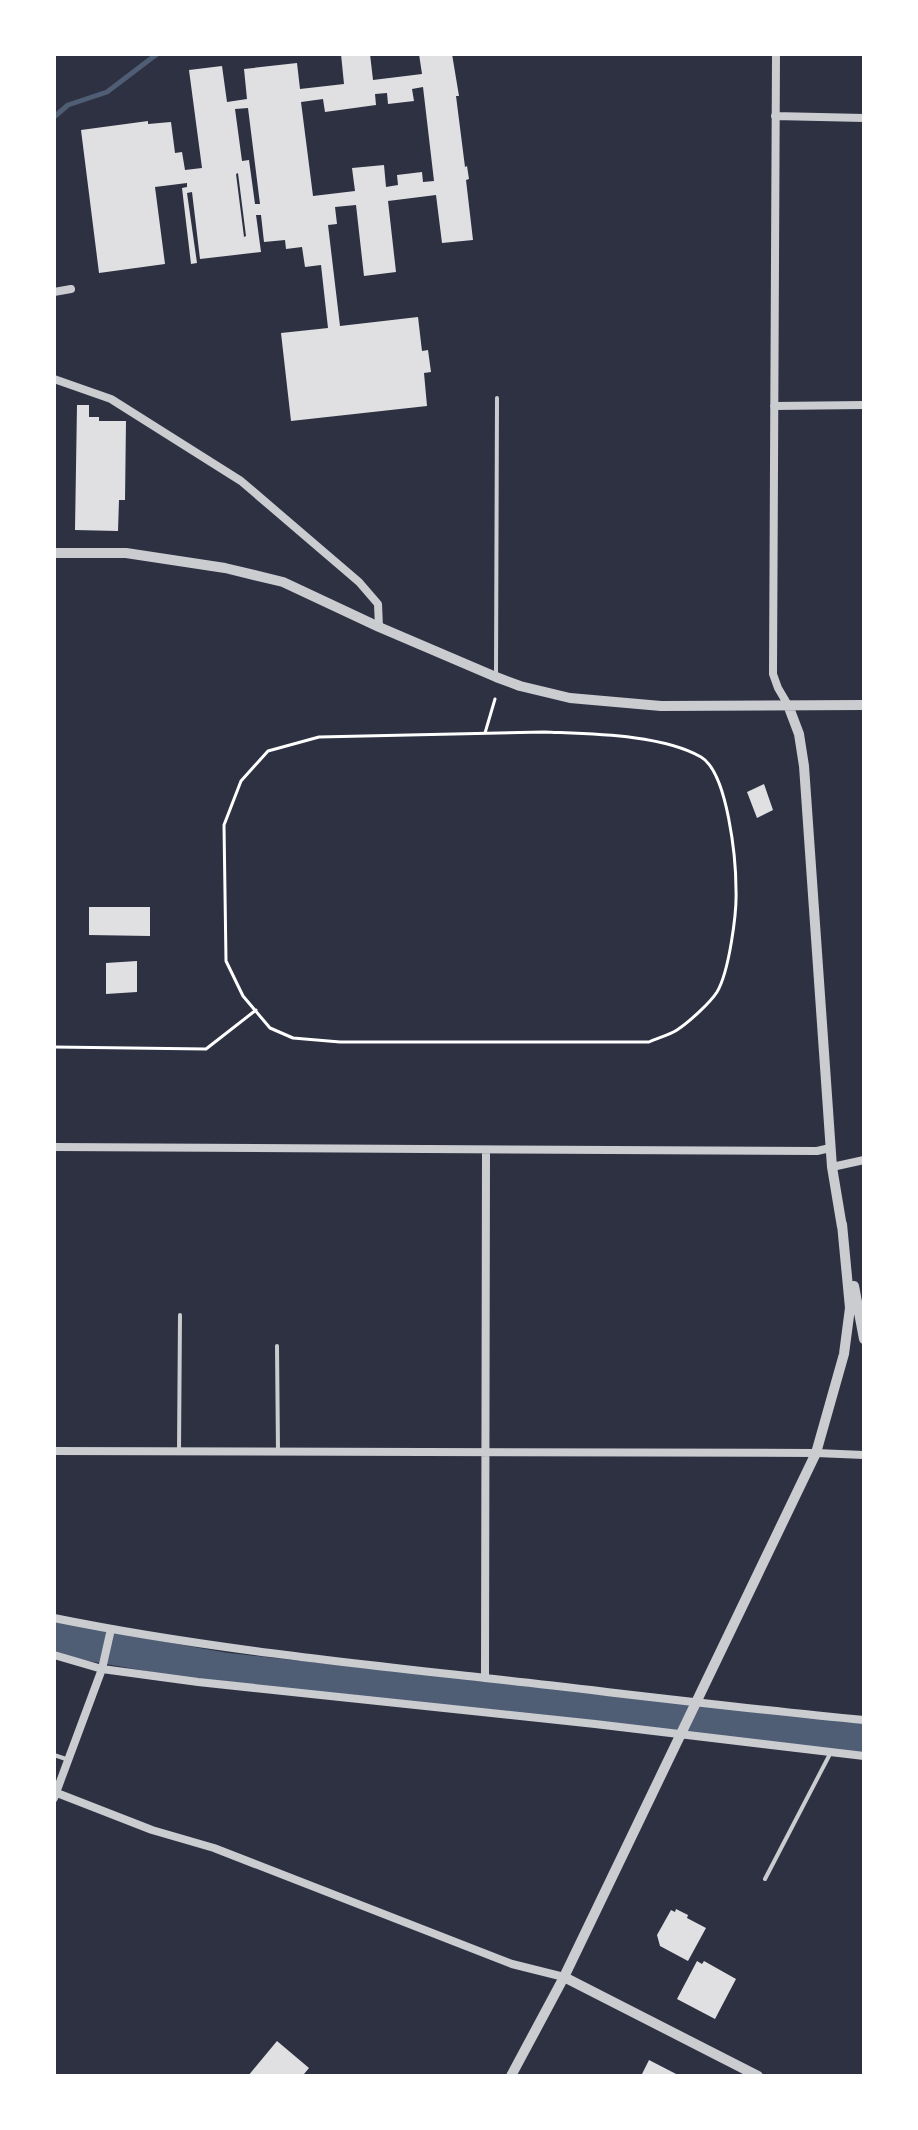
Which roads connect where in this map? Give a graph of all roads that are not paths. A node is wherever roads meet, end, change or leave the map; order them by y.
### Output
1 (776, 54) edge
2 (775, 116) junction
3 (864, 118) edge
4 (71, 289) dead end
5 (54, 292) edge
6 (54, 379) edge
7 (497, 398) dead end
8 (864, 405) edge
9 (774, 406) junction
10 (54, 553) edge
11 (379, 627) junction
12 (496, 677) junction
13 (788, 705) junction
14 (864, 705) edge
15 (54, 1147) edge
16 (830, 1148) junction
17 (486, 1150) junction
18 (864, 1160) edge
19 (832, 1167) junction
20 (842, 1224) junction
21 (180, 1315) dead end
22 (864, 1339) edge
23 (277, 1346) dead end
24 (54, 1451) edge
25 (179, 1451) junction
26 (278, 1452) junction
27 (486, 1452) junction
28 (816, 1453) junction
29 (864, 1455) edge
30 (54, 1618) edge
31 (111, 1632) junction
32 (54, 1655) edge
33 (102, 1669) junction
34 (485, 1678) junction
35 (697, 1704) junction
36 (864, 1720) edge
37 (682, 1735) junction
38 (831, 1752) junction
39 (54, 1755) edge
40 (864, 1756) edge
41 (69, 1760) junction
42 (55, 1795) edge
43 (765, 1879) dead end
44 (564, 1977) junction
45 (511, 2076) edge
46 (758, 2076) edge

1 - 2 street
2 - 3 street
2 - 9 street
4 - 5 street
6 - 11 street
7 - 12 lane
8 - 9 street
9 - 13 street
10 - 11 street
11 - 12 street
12 - 13 street
13 - 14 street
13 - 16 street
15 - 17 street
16 - 17 street
16 - 19 street
17 - 27 street
18 - 19 street
19 - 20 street
20 - 22 street
20 - 28 street
21 - 25 lane
23 - 26 lane
24 - 25 street
25 - 26 street
26 - 27 street
27 - 28 street
27 - 34 street
28 - 29 street
28 - 35 street
30 - 31 street
31 - 33 street
31 - 34 street
32 - 33 street
33 - 37 street
33 - 41 street
34 - 35 street
35 - 36 street
35 - 37 street
37 - 38 street
37 - 44 street
38 - 40 street
38 - 43 lane
39 - 41 lane
41 - 42 street
42 - 44 street
44 - 45 street
44 - 46 street

